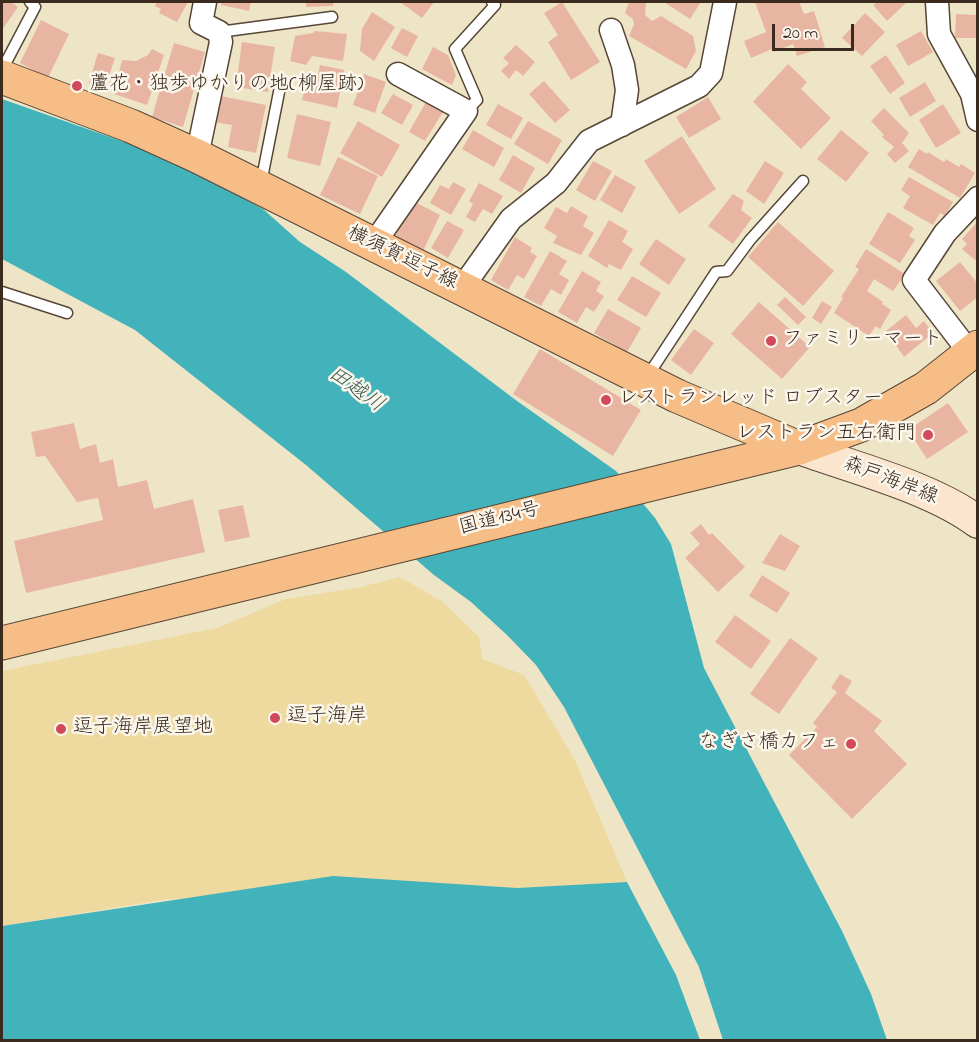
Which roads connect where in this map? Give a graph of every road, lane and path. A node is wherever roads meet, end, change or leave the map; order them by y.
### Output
1 (205, 2) edge
2 (492, 2) edge
3 (725, 2) edge
4 (937, 2) edge
5 (35, 3) edge
6 (332, 17) dead end
7 (612, 30) dead end
8 (219, 32) junction
9 (2, 70) edge
10 (398, 74) dead end
11 (2, 77) edge
12 (280, 87) dead end
13 (466, 111) junction
14 (978, 120) edge
15 (622, 126) junction
16 (197, 156) junction
17 (803, 181) dead end
18 (260, 189) junction
19 (978, 198) edge
20 (373, 244) junction
21 (462, 288) junction
22 (2, 292) edge
23 (67, 313) dead end
24 (974, 350) edge
25 (645, 380) junction
26 (799, 448) junction
27 (978, 522) edge
28 (2, 643) edge

1 - 8 street
2 - 13 lane
3 - 15 street
4 - 14 street
5 - 9 lane
6 - 8 lane
7 - 15 street
8 - 16 street
10 - 13 street
11 - 16 main road, 横須賀逗子線
12 - 18 lane
13 - 20 street
15 - 21 street
16 - 18 main road, 横須賀逗子線
17 - 25 lane
18 - 20 main road, 横須賀逗子線
19 - 24 street
20 - 21 main road, 横須賀逗子線
21 - 25 main road, 横須賀逗子線
22 - 23 lane
24 - 26 main road, 国道134号
25 - 26 main road, 横須賀逗子線
26 - 27 main road, 森戸海岸線
26 - 28 main road, 国道134号

